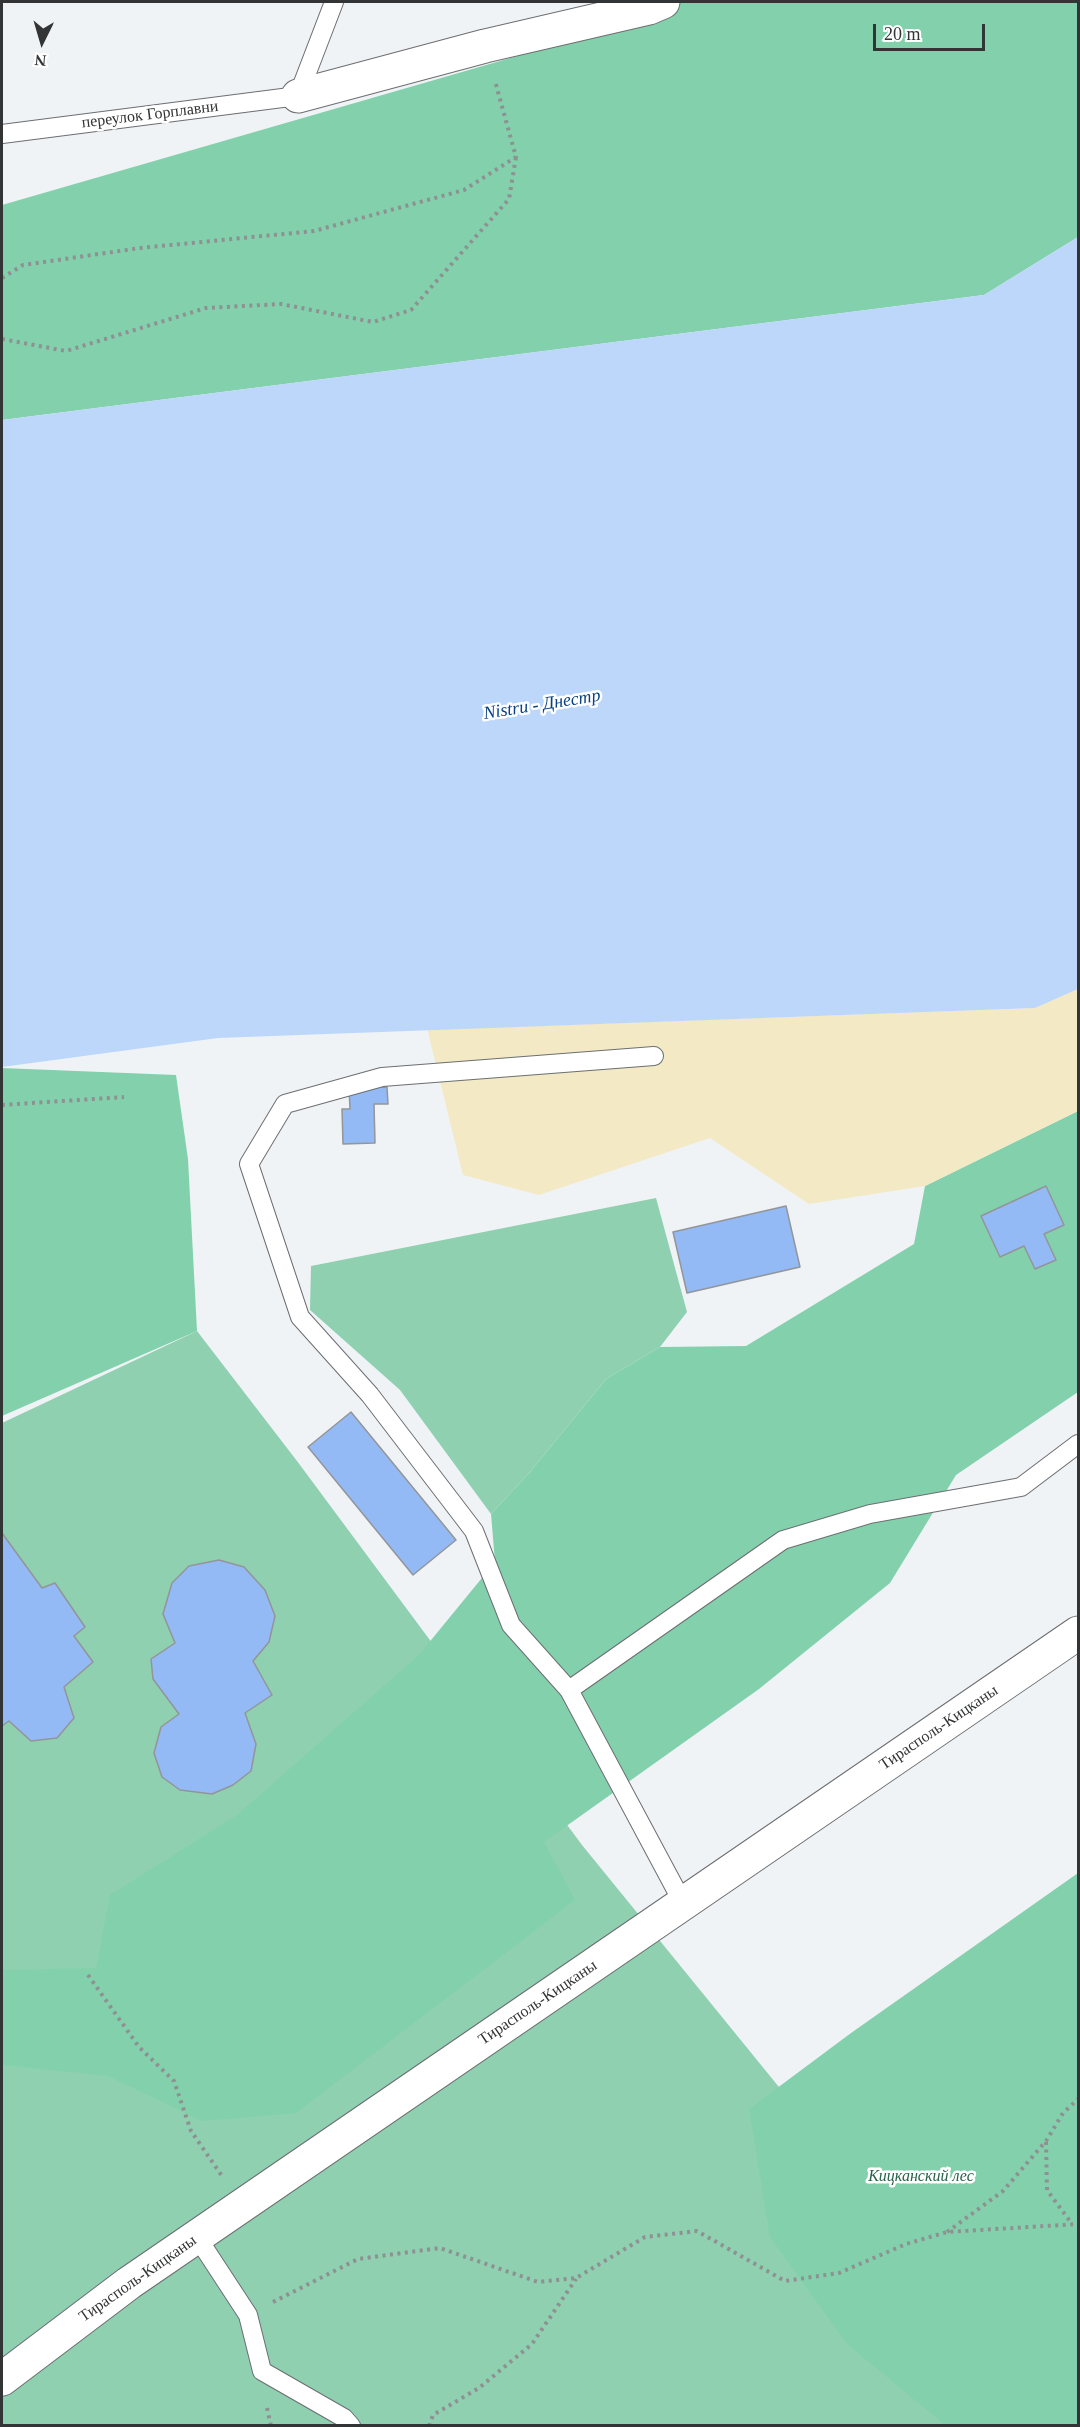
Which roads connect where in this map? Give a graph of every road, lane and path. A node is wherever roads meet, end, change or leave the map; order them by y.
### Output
1 (334, 2) edge
2 (663, 2) edge
3 (485, 46) junction
4 (297, 96) junction
5 (2, 134) edge
6 (516, 157) junction
7 (2, 278) edge
8 (2, 339) edge
9 (654, 1056) dead end
10 (124, 1097) dead end
11 (2, 1105) edge
12 (1078, 1444) edge
13 (1078, 1633) edge
14 (569, 1690) junction
15 (683, 1904) junction
16 (88, 1975) dead end
17 (1078, 2099) edge
18 (1046, 2142) junction
19 (236, 2210) junction
20 (1072, 2224) junction
21 (1078, 2224) edge
22 (947, 2232) junction
23 (197, 2237) junction
24 (576, 2278) junction
25 (248, 2315) junction
26 (2, 2379) edge
27 (351, 2426) edge
28 (429, 2426) edge

1 - 4 lane
2 - 3 street
3 - 4 street
3 - 6 path
4 - 5 lane, переулок Горплавни
6 - 7 path
6 - 8 path
9 - 14 lane
10 - 11 path
12 - 14 lane
13 - 15 street, Тирасполь-Кицканы
14 - 15 lane
15 - 19 street, Тирасполь-Кицканы
16 - 19 path
17 - 18 path
18 - 20 path
18 - 22 path
19 - 23 street, Тирасполь-Кицканы
20 - 21 path
20 - 22 path
22 - 24 path
23 - 25 lane
23 - 26 street, Тирасполь-Кицканы
24 - 25 path
24 - 28 path
25 - 27 lane

